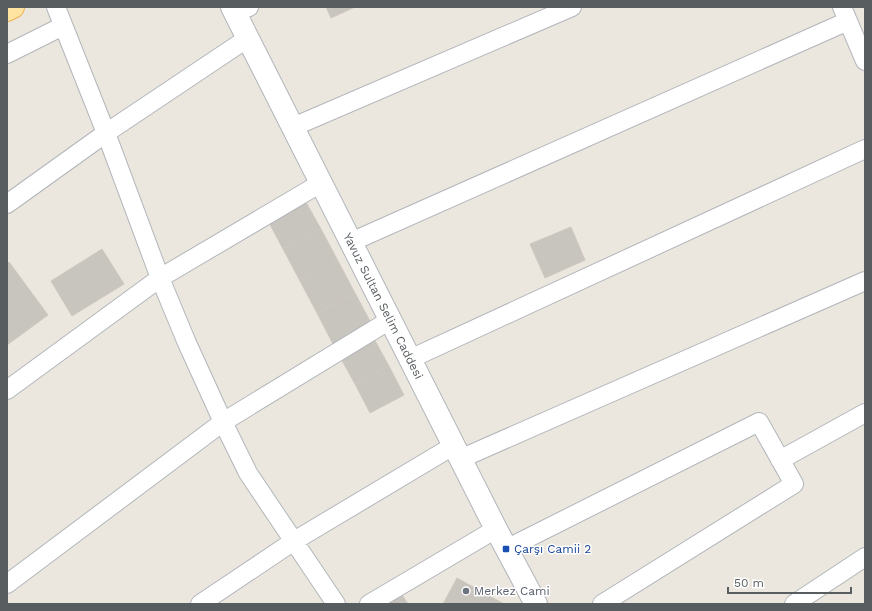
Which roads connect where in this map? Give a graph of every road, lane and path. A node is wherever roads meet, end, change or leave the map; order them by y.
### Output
1 (13, 7) edge
2 (56, 7) edge
3 (572, 7) edge
4 (239, 9) edge
5 (7, 10) edge
6 (845, 14) edge
7 (63, 26) junction
8 (248, 38) junction
9 (7, 54) edge
10 (865, 62) edge
11 (292, 127) junction
12 (106, 133) junction
13 (865, 150) edge
14 (321, 183) junction
15 (7, 204) edge
16 (351, 242) junction
17 (160, 278) junction
18 (865, 281) edge
19 (390, 320) junction
20 (410, 359) junction
21 (7, 390) edge
22 (865, 413) edge
23 (223, 422) junction
24 (457, 452) junction
25 (780, 460) junction
26 (496, 529) junction
27 (294, 541) junction
28 (506, 549) junction
29 (865, 557) edge
30 (7, 584) edge
31 (200, 604) edge
32 (336, 604) edge
33 (369, 604) edge
34 (536, 604) edge
35 (602, 604) edge
36 (794, 604) edge

1 - 5 main road
2 - 7 street
3 - 11 street
4 - 8 main road, Yavuz Sultan Selim Caddesi
6 - 10 street
6 - 16 street
7 - 9 street
7 - 12 street
8 - 11 main road, Yavuz Sultan Selim Caddesi
8 - 12 street
11 - 14 main road, Yavuz Sultan Selim Caddesi
12 - 15 street
12 - 17 street
13 - 20 street
14 - 16 main road, Yavuz Sultan Selim Caddesi
14 - 17 street
16 - 19 main road, Yavuz Sultan Selim Caddesi
17 - 21 street
17 - 23 street
18 - 24 street
19 - 20 main road, Yavuz Sultan Selim Caddesi
19 - 23 street
20 - 24 main road, Yavuz Sultan Selim Caddesi
22 - 25 street
23 - 27 street
23 - 30 street
24 - 26 main road, Yavuz Sultan Selim Caddesi
24 - 27 street
25 - 28 street
25 - 35 street
26 - 28 main road, Yavuz Sultan Selim Caddesi
26 - 33 street
27 - 31 street
27 - 32 street
28 - 34 main road, Yavuz Sultan Selim Caddesi
29 - 36 street

